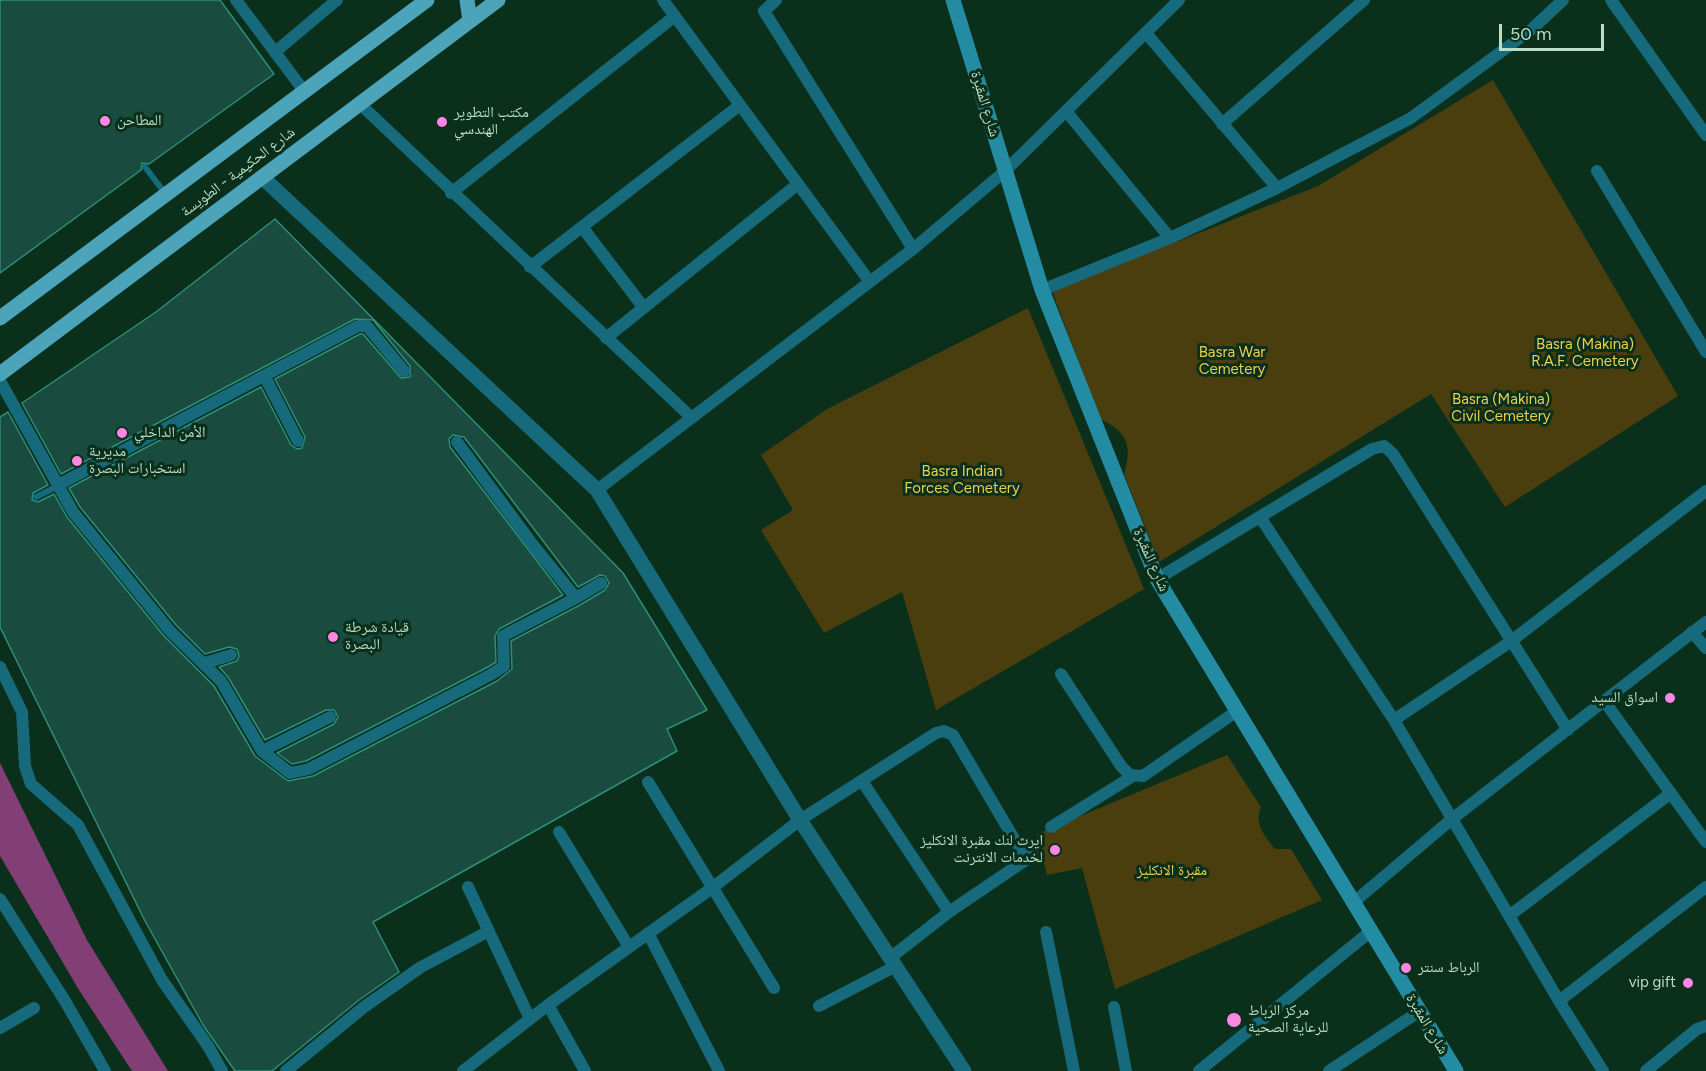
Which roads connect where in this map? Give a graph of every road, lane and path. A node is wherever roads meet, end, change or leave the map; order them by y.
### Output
1 (236, 0) edge
2 (337, 0) edge
3 (427, 0) edge
4 (467, 0) edge
5 (498, 0) edge
6 (663, 0) edge
7 (776, 0) edge
8 (953, 0) edge
9 (1364, 0) edge
10 (1563, 0) edge
11 (1611, 0) edge
12 (1175, 1) edge
13 (675, 16) junction
14 (470, 21) junction
15 (1146, 33) junction
16 (275, 52) junction
17 (304, 91) junction
18 (360, 104) junction
19 (740, 105) junction
20 (1066, 111) junction
21 (1222, 124) junction
22 (1706, 135) edge
23 (145, 167) dead end
24 (1005, 171) junction
25 (1596, 171) dead end
26 (262, 177) junction
27 (798, 184) junction
28 (1277, 188) junction
29 (451, 193) junction
30 (166, 194) junction
31 (582, 227) junction
32 (1170, 238) junction
33 (913, 249) junction
34 (530, 267) junction
35 (870, 282) junction
36 (1042, 290) junction
37 (644, 308) junction
38 (0, 318) edge
39 (606, 338) junction
40 (1705, 350) edge
41 (404, 371) dead end
42 (0, 374) edge
43 (266, 377) junction
44 (0, 381) edge
45 (692, 418) junction
46 (298, 441) dead end
47 (457, 442) dead end
48 (58, 485) junction
49 (597, 490) junction
50 (1706, 491) edge
51 (36, 497) dead end
52 (1260, 517) junction
53 (1157, 579) junction
54 (601, 583) dead end
55 (576, 598) junction
56 (1706, 622) edge
57 (1692, 632) junction
58 (1510, 642) junction
59 (1706, 648) edge
60 (231, 655) dead end
61 (205, 663) junction
62 (0, 667) edge
63 (1061, 674) dead end
64 (1605, 702) junction
65 (1237, 711) junction
66 (330, 717) dead end
67 (1394, 720) junction
68 (1568, 730) junction
69 (262, 751) junction
70 (1133, 776) junction
71 (862, 781) junction
72 (648, 782) dead end
73 (1671, 794) junction
74 (1452, 819) junction
75 (800, 820) junction
76 (1051, 827) dead end
77 (559, 832) dead end
78 (1706, 842) edge
79 (468, 887) dead end
80 (1706, 887) edge
81 (712, 888) junction
82 (0, 899) edge
83 (1354, 902) junction
84 (949, 912) junction
85 (1509, 916) junction
86 (489, 931) junction
87 (1371, 931) junction
88 (1046, 932) dead end
89 (648, 933) junction
90 (629, 947) junction
91 (893, 962) junction
92 (774, 988) dead end
93 (1559, 1001) junction
94 (548, 1005) junction
95 (819, 1006) dead end
96 (1114, 1007) dead end
97 (34, 1008) dead end
98 (1420, 1011) junction
99 (530, 1019) junction
100 (1706, 1026) edge
101 (0, 1028) edge
102 (105, 1071) edge
103 (222, 1071) edge
104 (286, 1071) edge
105 (463, 1071) edge
106 (585, 1071) edge
107 (719, 1071) edge
108 (964, 1071) edge
109 (1074, 1071) edge
110 (1126, 1071) edge
111 (1199, 1071) edge
112 (1329, 1071) edge
113 (1456, 1071) edge
114 (1604, 1071) edge
115 (1646, 1071) edge

1 - 16 street
2 - 16 street
3 - 17 main road, شارع الحكيمية - الطويسة
4 - 14 main road
5 - 14 main road, شارع الحكيمية - الطويسة
6 - 13 street
7 - 33 street
8 - 24 main road, شارع المقبرة
9 - 21 street
10 - 28 street
11 - 22 street
12 - 15 street
13 - 19 street
13 - 29 street
14 - 18 main road, شارع الحكيمية - الطويسة
15 - 20 street
15 - 21 street
16 - 17 street
17 - 30 main road, شارع الحكيمية - الطويسة
18 - 26 main road, شارع الحكيمية - الطويسة
18 - 29 street
19 - 27 street
19 - 31 street
20 - 24 street
20 - 32 street
21 - 28 street
23 - 30 lane
24 - 33 street
24 - 36 main road, شارع المقبرة
25 - 40 street
26 - 42 main road, شارع الحكيمية - الطويسة
26 - 49 street
27 - 35 street
27 - 37 street
28 - 32 street
29 - 34 street
30 - 38 main road, شارع الحكيمية - الطويسة
31 - 34 street
31 - 37 street
32 - 36 street
33 - 35 street
34 - 39 street
35 - 45 street
36 - 53 main road, شارع المقبرة
37 - 39 street
39 - 45 street
41 - 43 street
43 - 46 street
43 - 48 street
44 - 48 street
45 - 49 street
47 - 55 street
48 - 51 lane
48 - 61 street
49 - 75 street
50 - 58 street
52 - 53 street
52 - 58 street
52 - 67 street
53 - 65 main road, شارع المقبرة
54 - 55 street
55 - 69 street
56 - 57 street
57 - 59 street
57 - 64 street
58 - 67 street
58 - 68 street
60 - 61 street
61 - 69 street
62 - 103 street
63 - 70 street
64 - 68 street
64 - 73 street
65 - 70 street
65 - 83 main road, شارع المقبرة
66 - 69 street
67 - 74 street
68 - 74 street
70 - 76 street
71 - 75 street
71 - 84 street
71 - 84 street
72 - 81 street
73 - 78 street
73 - 85 street
74 - 83 street
74 - 85 street
75 - 81 street
75 - 91 street
77 - 90 street
79 - 86 street
80 - 93 street
81 - 89 street
81 - 92 street
82 - 102 street
83 - 87 main road, شارع المقبرة
84 - 91 street
85 - 93 street
86 - 99 street
86 - 104 street
87 - 98 main road, شارع المقبرة
87 - 111 street
88 - 109 street
89 - 90 street
89 - 107 street
90 - 94 street
91 - 95 street
91 - 108 street
93 - 114 street
94 - 99 street
94 - 106 street
96 - 110 street
97 - 101 street
98 - 112 street
98 - 113 main road, شارع المقبرة
99 - 105 street
100 - 115 street

